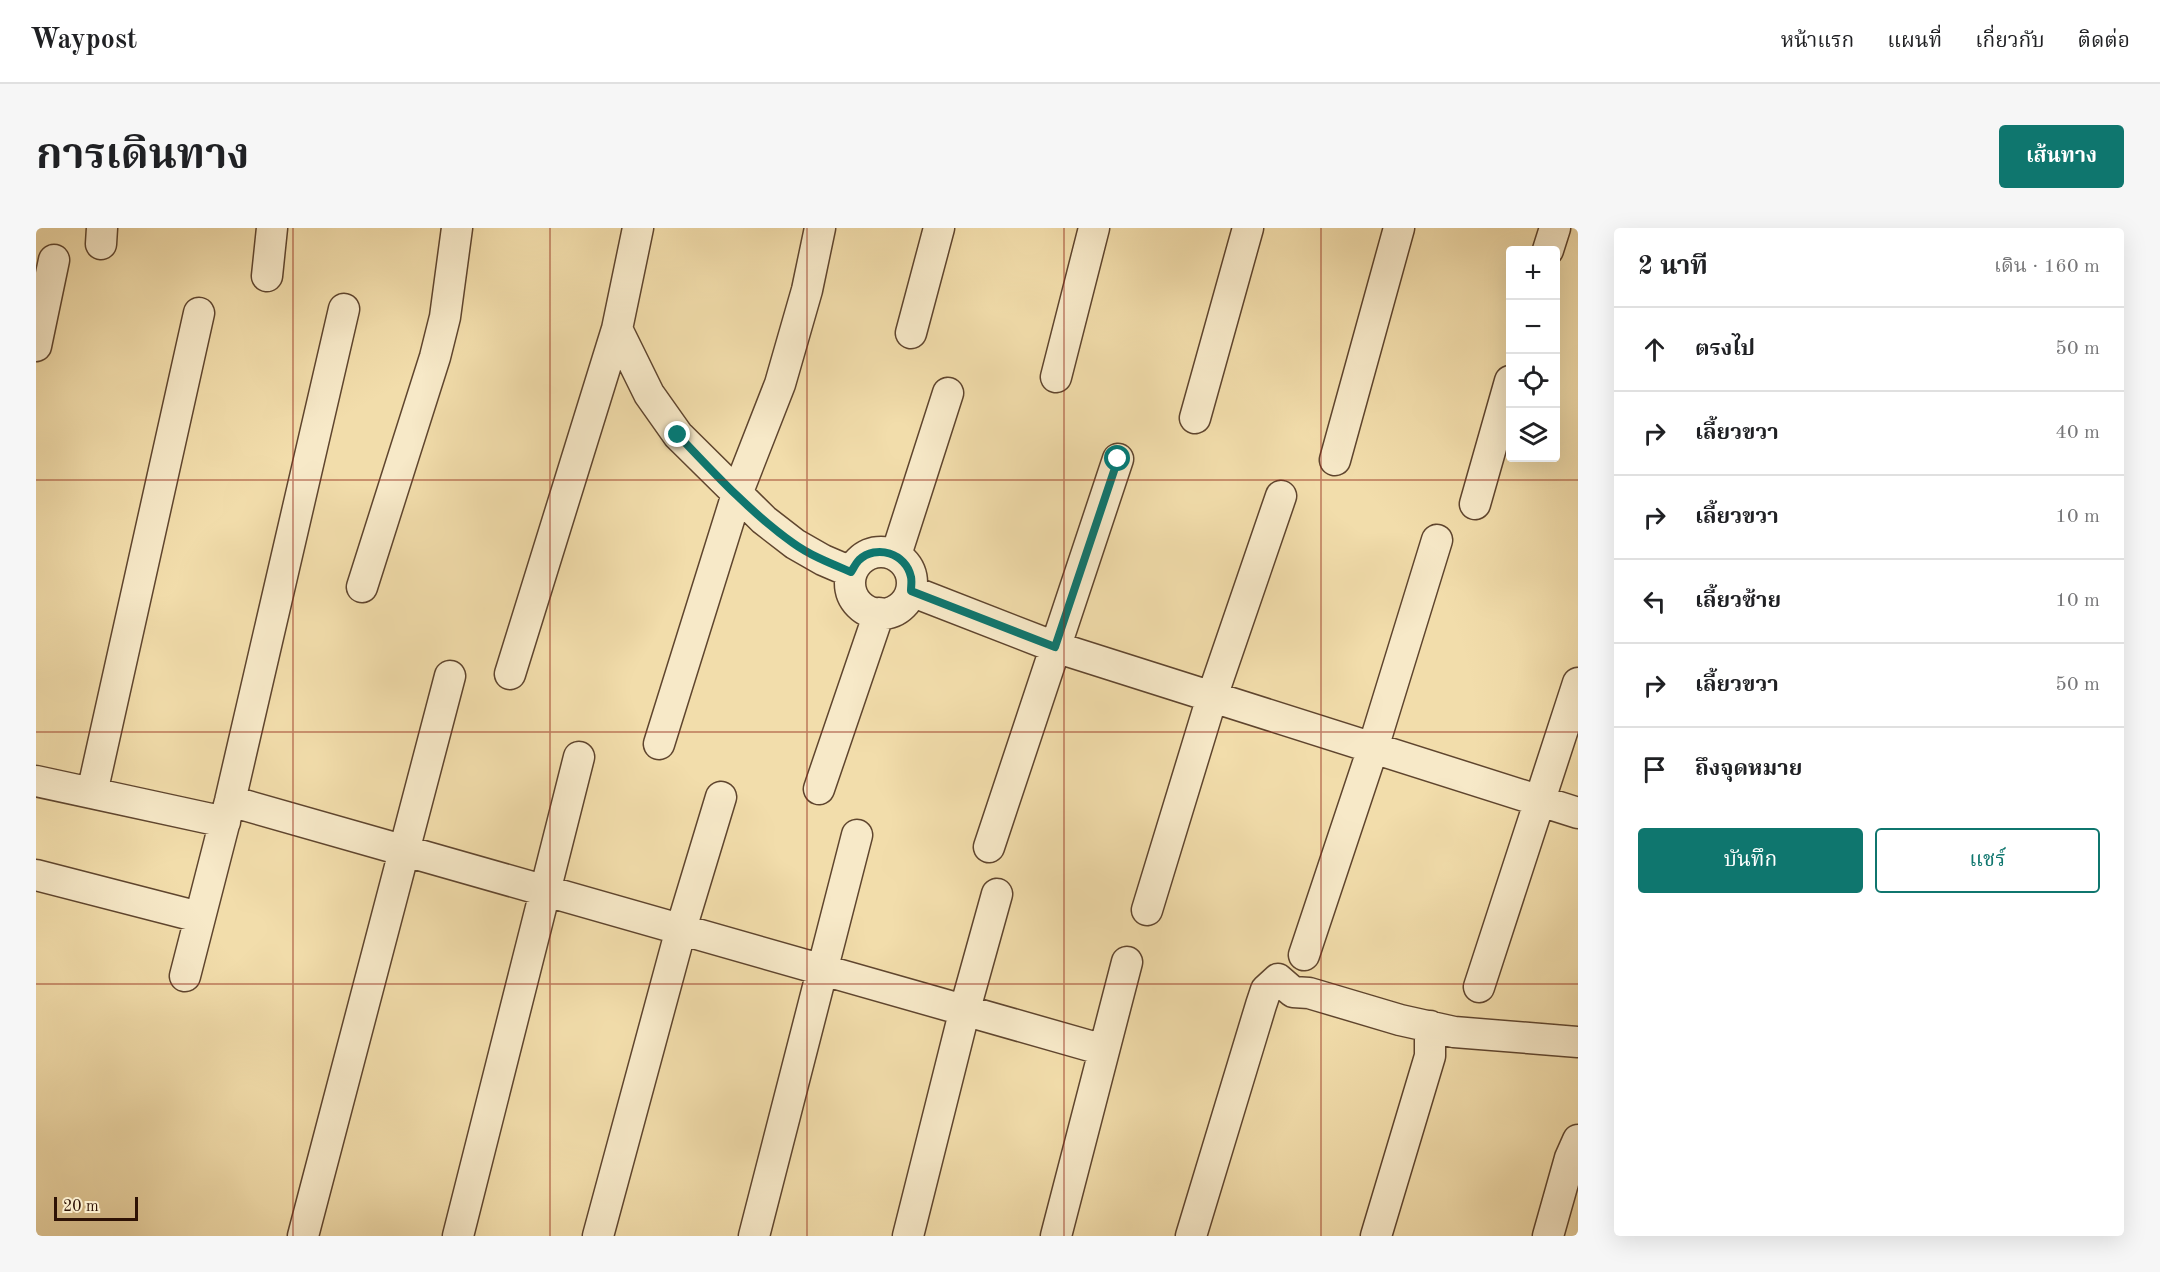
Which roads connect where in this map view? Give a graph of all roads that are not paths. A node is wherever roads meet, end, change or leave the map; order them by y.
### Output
1 (272, 228) edge
2 (457, 228) edge
3 (638, 228) edge
4 (820, 228) edge
5 (939, 228) edge
6 (1094, 228) edge
7 (1248, 228) edge
8 (1399, 228) edge
9 (1555, 228) edge
10 (1549, 246) edge
11 (54, 260) dead end
12 (267, 276) dead end
13 (344, 309) dead end
14 (199, 313) dead end
15 (617, 329) junction
16 (911, 333) dead end
17 (36, 346) edge
18 (1056, 377) dead end
19 (948, 393) dead end
20 (1506, 395) edge
21 (1196, 418) dead end
22 (1118, 459) dead end
23 (1335, 460) dead end
24 (737, 494) junction
25 (1281, 496) dead end
26 (1475, 504) dead end
27 (1437, 540) dead end
28 (896, 555) junction
29 (851, 572) junction
30 (362, 587) dead end
31 (911, 591) junction
32 (879, 613) junction
33 (1055, 647) junction
34 (510, 674) dead end
35 (450, 676) dead end
36 (1578, 683) edge
37 (1212, 698) junction
38 (659, 744) dead end
39 (1373, 748) junction
40 (579, 757) dead end
41 (36, 781) edge
42 (819, 789) dead end
43 (92, 793) junction
44 (721, 797) dead end
45 (1540, 802) junction
46 (228, 811) junction
47 (1578, 813) edge
48 (857, 835) dead end
49 (989, 847) dead end
50 (405, 850) junction
51 (36, 875) edge
52 (545, 890) junction
53 (997, 894) dead end
54 (1146, 910) dead end
55 (199, 917) junction
56 (681, 929) junction
57 (1304, 956) dead end
58 (1127, 962) dead end
59 (822, 969) junction
60 (185, 976) dead end
61 (1479, 987) dead end
62 (965, 1009) junction
63 (1430, 1026) junction
64 (1578, 1042) edge
65 (1104, 1050) junction
66 (1578, 1140) edge
67 (303, 1236) edge
68 (458, 1236) edge
69 (598, 1236) edge
70 (754, 1236) edge
71 (908, 1236) edge
72 (1056, 1236) edge
73 (1191, 1236) edge
74 (1376, 1236) edge
75 (1548, 1236) edge

1 - 12 street
2 - 30 street
3 - 15 street
4 - 24 street
5 - 16 street
6 - 18 street
7 - 21 street
8 - 23 street
9 - 10 street
11 - 17 street
13 - 46 street
14 - 43 street
15 - 24 street
15 - 34 street
19 - 28 street
20 - 26 street
22 - 33 street
24 - 29 street
24 - 38 street
25 - 37 street
27 - 39 street
28 - 29 street
28 - 31 street
29 - 32 street
31 - 32 street
31 - 33 street
32 - 42 street
33 - 37 street
33 - 49 street
35 - 50 street
36 - 45 street
37 - 39 street
37 - 54 street
39 - 45 street
39 - 57 street
40 - 52 street
41 - 43 street
43 - 46 street
44 - 56 street
45 - 47 street
45 - 61 street
46 - 50 street
46 - 55 street
48 - 59 street
50 - 52 street
50 - 67 street
51 - 55 street
52 - 56 street
52 - 68 street
53 - 62 street
55 - 60 street
56 - 59 street
56 - 69 street
58 - 65 street
59 - 62 street
59 - 70 street
62 - 65 street
62 - 71 street
63 - 64 street
63 - 73 street
63 - 74 street
65 - 72 street
66 - 75 street

